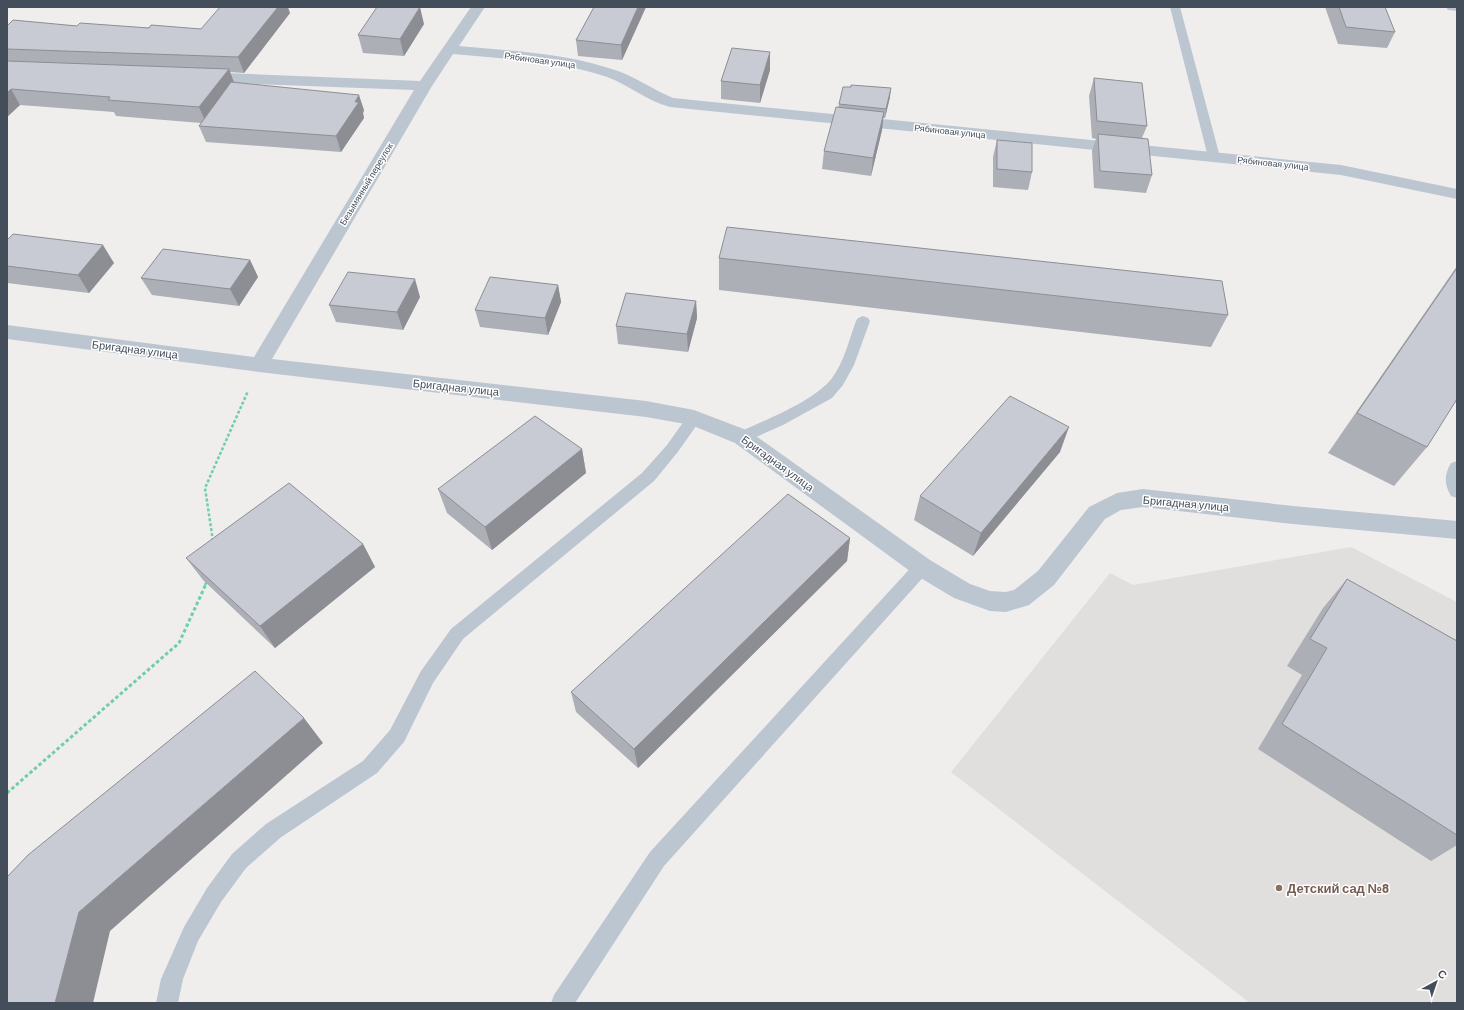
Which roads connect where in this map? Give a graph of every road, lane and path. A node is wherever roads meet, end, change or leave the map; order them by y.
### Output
1 (478, 7) edge
2 (1175, 7) edge
3 (1453, 7) edge
4 (1457, 7) edge
5 (449, 49) junction
6 (188, 77) edge
7 (424, 86) junction
8 (1214, 157) junction
9 (1457, 194) edge
10 (863, 321) dead end
11 (7, 332) edge
12 (259, 365) junction
13 (694, 418) junction
14 (742, 437) junction
15 (1457, 467) edge
16 (1457, 492) edge
17 (1457, 530) edge
18 (214, 548) edge
19 (922, 567) junction
20 (210, 576) edge
21 (7, 792) edge
22 (167, 1003) edge
23 (562, 1003) edge

1 - 5 street, Безымянный переулок
2 - 8 lane
3 - 4 street
5 - 7 street, Безымянный переулок
5 - 8 street, Рябиновая улица
6 - 7 street
7 - 12 street, Безымянный переулок
8 - 9 street, Рябиновая улица
10 - 14 lane
11 - 12 street, Бригадная улица
12 - 13 street, Бригадная улица
12 - 18 path
13 - 14 street, Бригадная улица
13 - 22 lane
14 - 19 street, Бригадная улица
15 - 16 lane
17 - 19 street, Бригадная улица
19 - 23 lane
20 - 21 path

